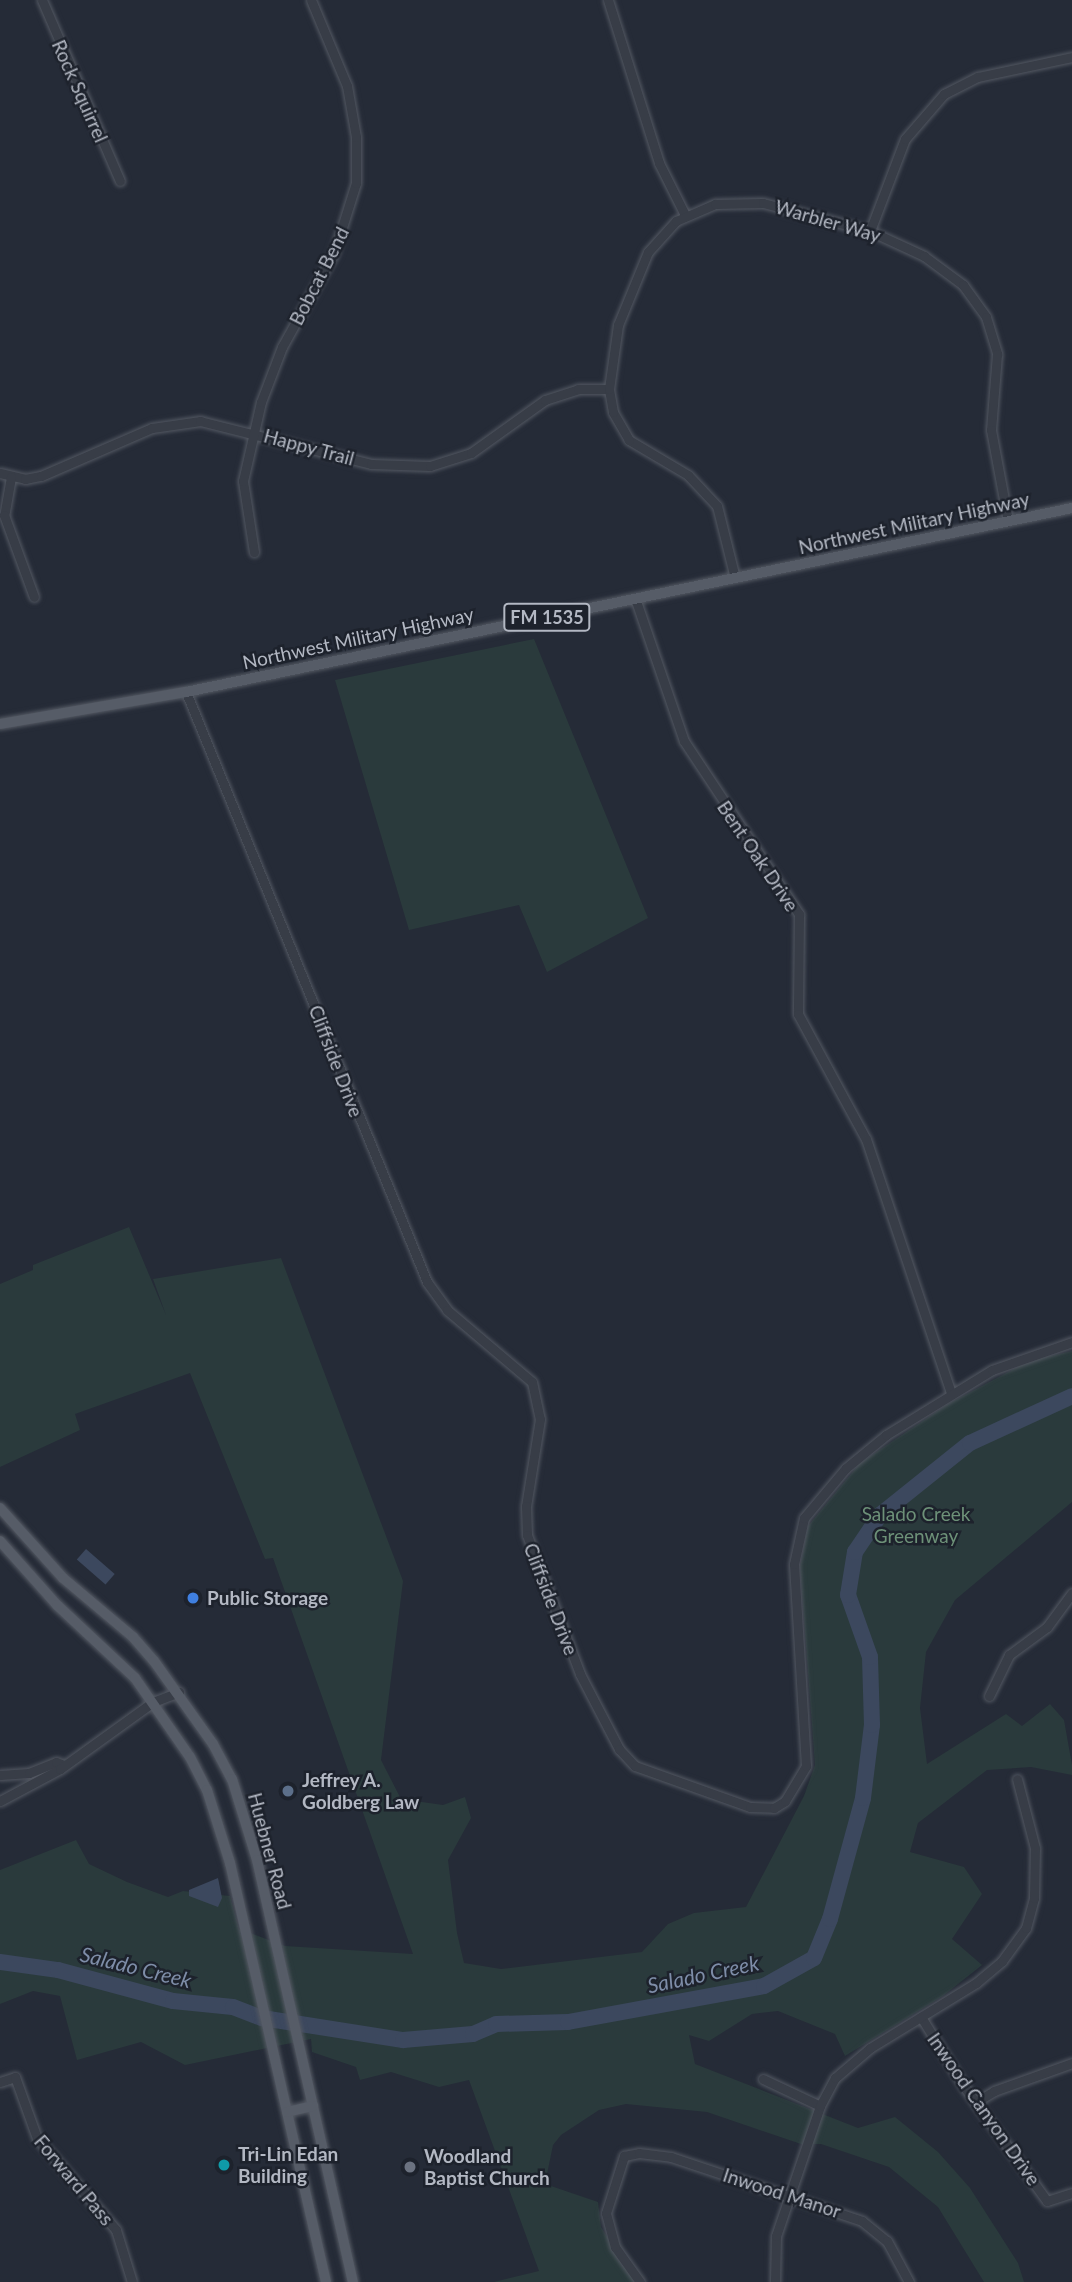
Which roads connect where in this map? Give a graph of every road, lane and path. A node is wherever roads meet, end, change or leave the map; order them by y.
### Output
1 (42, 0) edge
2 (311, 0) edge
3 (608, 0) edge
4 (1072, 57) edge
5 (120, 181) dead end
6 (685, 215) junction
7 (870, 231) junction
8 (609, 389) junction
9 (254, 432) junction
10 (0, 473) edge
11 (11, 477) junction
12 (1072, 508) edge
13 (1008, 522) junction
14 (254, 552) dead end
15 (735, 578) junction
16 (34, 597) dead end
17 (635, 598) junction
18 (186, 691) junction
19 (22, 723) junction
20 (0, 724) edge
21 (0, 731) edge
22 (1072, 1342) edge
23 (951, 1393) junction
24 (0, 1508) edge
25 (0, 1541) edge
26 (39, 1553) junction
27 (24, 1569) junction
28 (1072, 1593) edge
29 (178, 1692) junction
30 (989, 1696) dead end
31 (153, 1702) junction
32 (64, 1765) junction
33 (0, 1775) edge
34 (1017, 1779) dead end
35 (0, 1801) edge
36 (921, 2017) junction
37 (1072, 2063) edge
38 (763, 2079) dead end
39 (0, 2082) edge
40 (976, 2102) junction
41 (313, 2106) junction
42 (820, 2106) junction
43 (288, 2112) junction
44 (1072, 2193) edge
45 (789, 2196) junction
46 (132, 2282) edge
47 (326, 2282) edge
48 (353, 2282) edge
49 (640, 2282) edge
50 (775, 2282) edge
51 (909, 2282) edge

1 - 5 street, Rock Squirrel
2 - 9 street, Bobcat Bend
3 - 6 street
4 - 7 street
6 - 7 street, Warbler Way
6 - 8 street
7 - 13 street, Warbler Way
8 - 9 street, Happy Trail
8 - 15 street
9 - 11 street, Happy Trail
9 - 14 street, Bobcat Bend
10 - 11 street, Happy Trail
11 - 16 street
12 - 13 main road, Northwest Military Highway / FM 1535
13 - 15 main road, Northwest Military Highway / FM 1535
15 - 17 main road, Northwest Military Highway / FM 1535
17 - 18 main road, Northwest Military Highway / FM 1535
17 - 23 street, Bent Oak Drive
18 - 19 main road, Northwest Military Highway / FM 1535
18 - 23 street, Cliffside Drive
19 - 20 main road, Northwest Military Highway / FM 1535
19 - 21 main road, Northwest Military Highway / FM 1535
22 - 23 street, Cliffside Drive
24 - 26 main road, Huebner Road
25 - 27 main road
26 - 27 main road
26 - 29 main road, Huebner Road
27 - 31 main road
28 - 30 street
29 - 31 street
29 - 41 main road, Huebner Road
31 - 32 street
31 - 43 main road
32 - 33 street
32 - 35 street
34 - 36 street
36 - 40 street, Inwood Canyon Drive
36 - 42 street
37 - 40 street
38 - 42 street
39 - 46 street, Forward Pass
40 - 44 street, Inwood Canyon Drive
41 - 43 main road
41 - 48 main road, Huebner Road
42 - 45 street
43 - 47 main road
45 - 49 street, Inwood Manor
45 - 50 street
45 - 51 street, Inwood Manor

